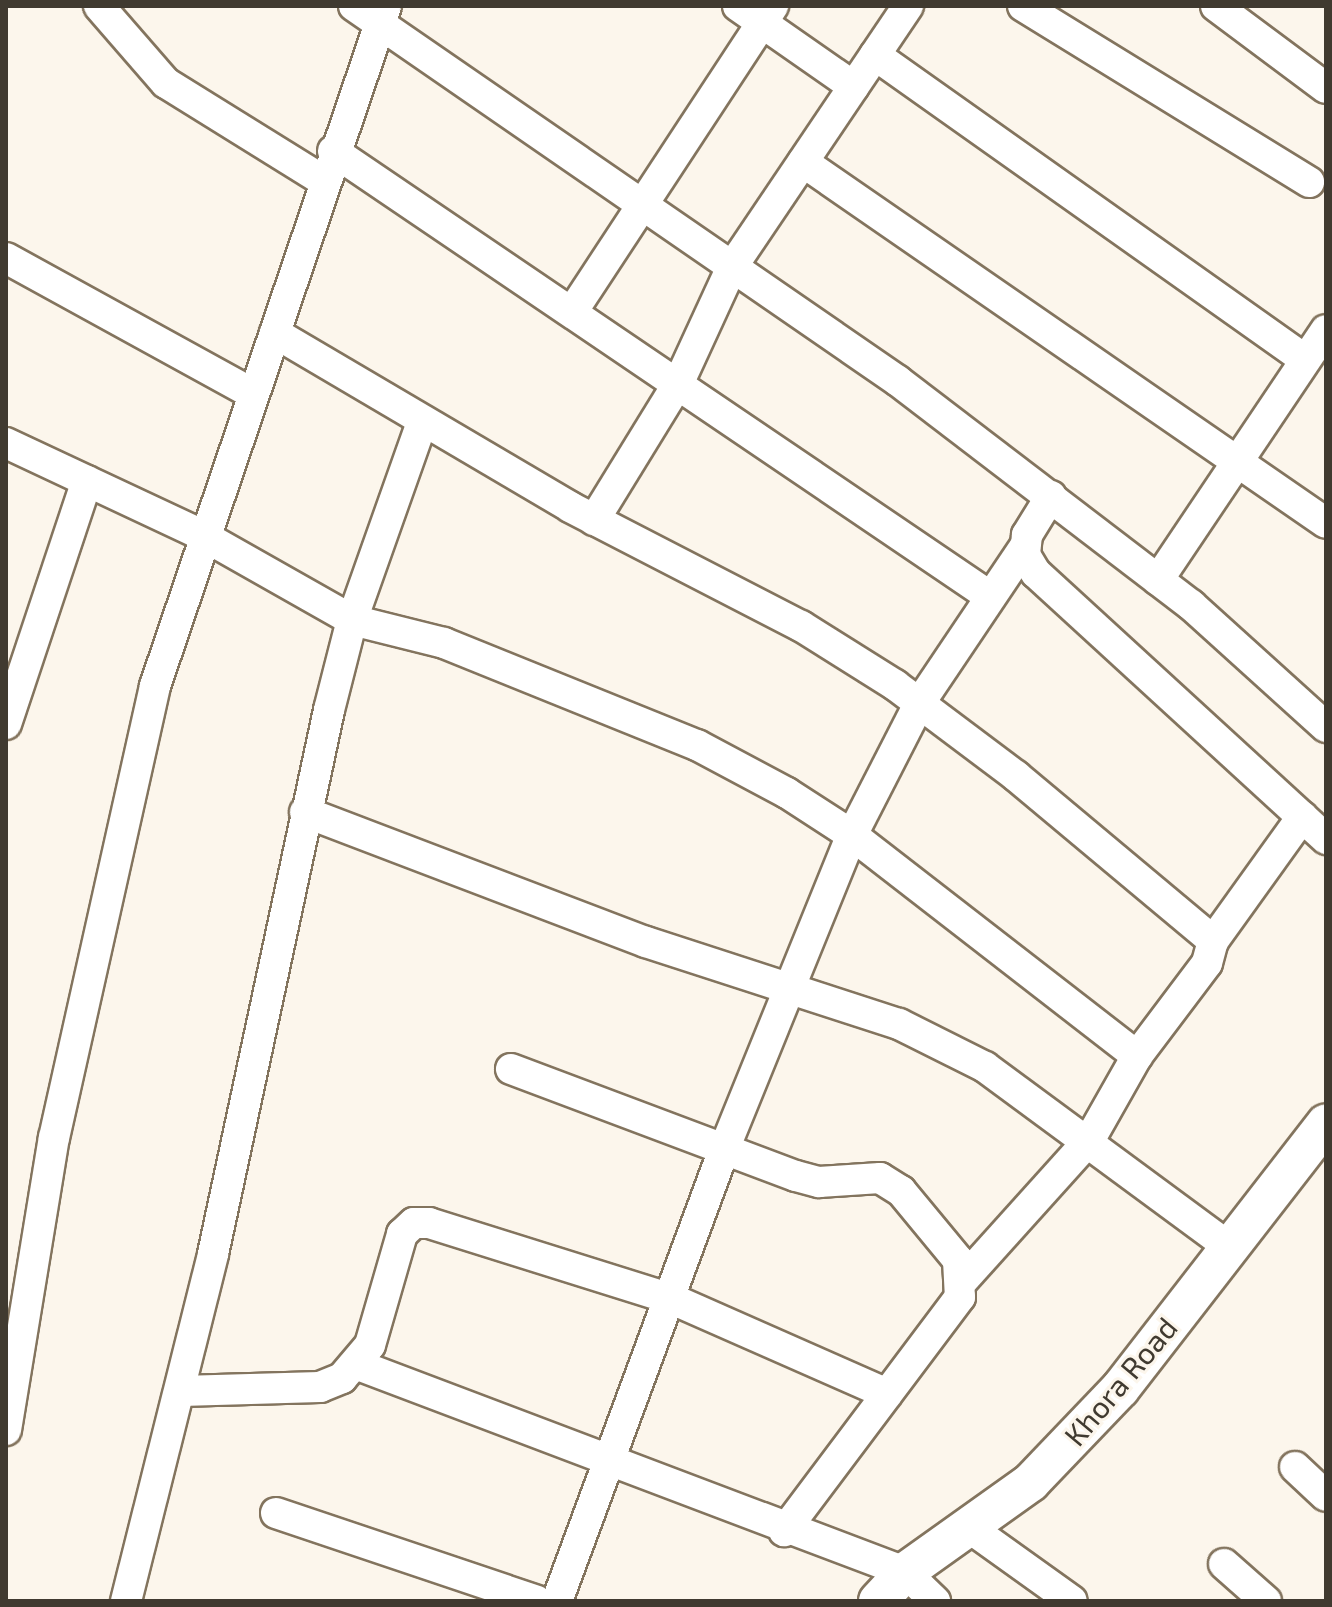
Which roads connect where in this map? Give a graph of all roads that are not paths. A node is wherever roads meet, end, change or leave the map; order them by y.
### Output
1 (99, 6) edge
2 (908, 6) edge
3 (1023, 6) edge
4 (1216, 6) edge
5 (373, 11) edge
6 (757, 11) edge
7 (875, 55) junction
8 (854, 87) junction
9 (1326, 88) edge
10 (333, 151) junction
11 (803, 162) junction
12 (324, 181) junction
13 (1309, 182) dead end
14 (643, 205) junction
15 (6, 258) edge
16 (732, 267) junction
17 (574, 309) junction
18 (1326, 330) edge
19 (275, 333) junction
20 (1304, 359) junction
21 (679, 382) junction
22 (253, 394) junction
23 (422, 422) junction
24 (6, 443) edge
25 (1236, 461) junction
26 (87, 481) junction
27 (1051, 496) junction
28 (594, 520) junction
29 (1326, 523) edge
30 (202, 535) junction
31 (1025, 546) junction
32 (1158, 580) junction
33 (988, 595) junction
34 (352, 620) junction
35 (919, 704) junction
36 (6, 724) edge
37 (1326, 727) edge
38 (305, 812) junction
39 (1302, 817) junction
40 (852, 835) junction
41 (1326, 839) edge
42 (1213, 941) junction
43 (789, 987) junction
44 (1137, 1056) junction
45 (511, 1069) dead end
46 (1326, 1123) edge
47 (1090, 1139) junction
48 (725, 1147) junction
49 (1229, 1247) junction
50 (964, 1279) junction
51 (672, 1299) junction
52 (358, 1365) junction
53 (181, 1391) junction
54 (887, 1394) junction
55 (6, 1430) edge
56 (610, 1461) junction
57 (1295, 1467) dead end
58 (1326, 1496) edge
59 (276, 1513) dead end
60 (970, 1528) junction
61 (784, 1531) junction
62 (1224, 1564) dead end
63 (905, 1572) junction
64 (126, 1601) edge
65 (537, 1601) edge
66 (557, 1601) edge
67 (878, 1601) edge
68 (935, 1601) edge
69 (1072, 1601) edge
70 (1266, 1601) edge

1 - 12 street
2 - 7 street
3 - 13 street
4 - 9 street
5 - 10 street
5 - 14 street
6 - 8 street
6 - 14 street
7 - 8 street
7 - 20 street
8 - 11 street
10 - 12 street
10 - 17 street
11 - 16 street
11 - 25 street
12 - 19 street
14 - 16 street
14 - 17 street
15 - 22 street
16 - 21 street
16 - 27 street
17 - 21 street
18 - 20 street
19 - 22 street
19 - 23 street
20 - 25 street
21 - 28 street
21 - 33 street
22 - 30 street
23 - 28 street
23 - 34 street
24 - 26 street
25 - 29 street
25 - 32 street
26 - 30 street
26 - 36 street
27 - 31 street
27 - 32 street
28 - 35 street
30 - 34 street
30 - 55 street
31 - 33 street
31 - 39 street
32 - 37 street
33 - 35 street
34 - 38 street
34 - 40 street
35 - 40 street
35 - 42 street
38 - 43 street
38 - 53 street
39 - 41 street
39 - 42 street
40 - 43 street
40 - 44 street
42 - 44 street
43 - 47 street
43 - 48 street
44 - 47 street
45 - 48 street
46 - 49 street, Khora Road
47 - 49 street
47 - 50 street
48 - 50 street
48 - 51 street
49 - 60 street, Khora Road
50 - 54 street
51 - 52 street
51 - 54 street
51 - 56 street
52 - 53 street
52 - 56 street
53 - 64 street
54 - 61 street
56 - 61 street
56 - 66 street
57 - 58 street
59 - 65 street
60 - 63 street, Khora Road
60 - 69 street
61 - 63 street
62 - 70 street
63 - 67 street, Khora Road
63 - 68 street

